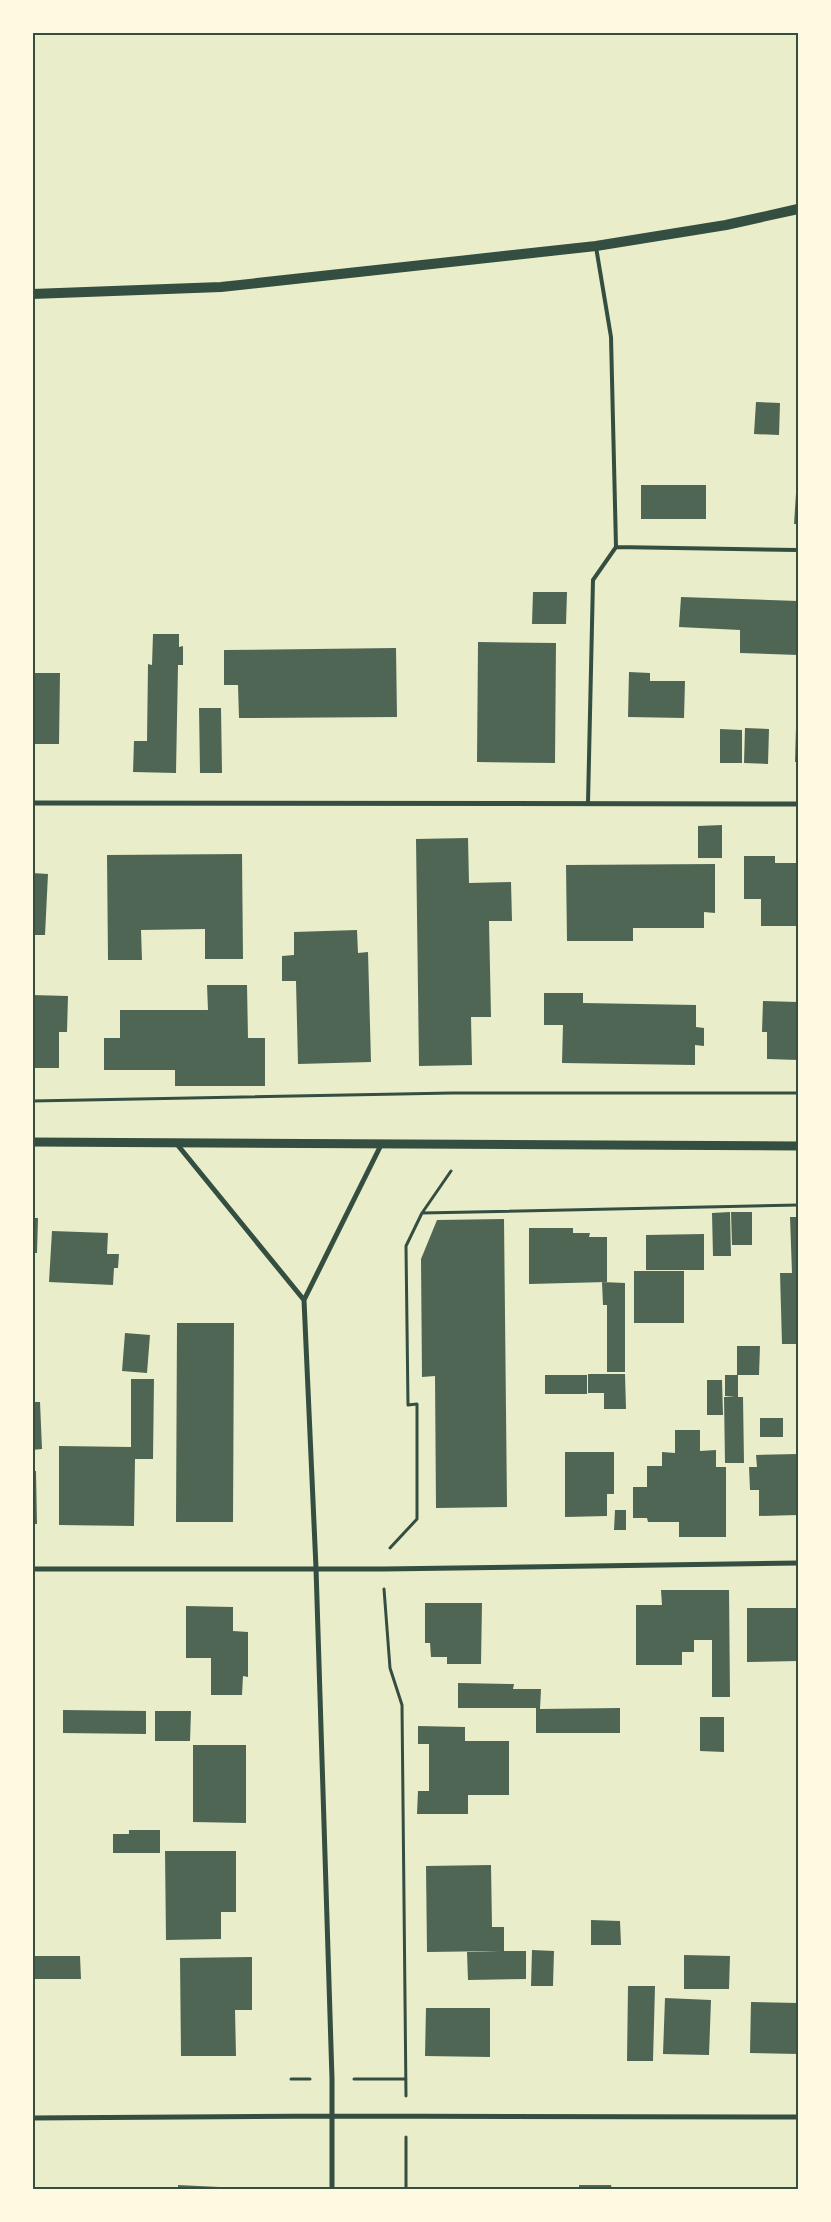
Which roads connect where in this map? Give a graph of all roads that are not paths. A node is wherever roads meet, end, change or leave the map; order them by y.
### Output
1 (798, 209) edge
2 (596, 246) junction
3 (32, 294) edge
4 (616, 547) junction
5 (798, 550) edge
6 (32, 803) edge
7 (588, 803) junction
8 (798, 804) edge
9 (32, 1142) edge
10 (176, 1142) junction
11 (382, 1142) junction
12 (798, 1146) edge
13 (304, 1300) junction
14 (798, 1563) edge
15 (316, 1568) junction
16 (32, 1570) edge
17 (332, 2116) junction
18 (798, 2117) edge
19 (32, 2118) edge
20 (332, 2190) edge

1 - 2 main road
2 - 3 main road
2 - 4 lane
4 - 5 lane
4 - 7 lane
6 - 7 street
7 - 8 street
9 - 10 street
10 - 11 street
10 - 13 street
11 - 12 street
11 - 13 street
13 - 15 street
14 - 15 street
15 - 16 street
15 - 17 street
17 - 18 street
17 - 19 street
17 - 20 street

